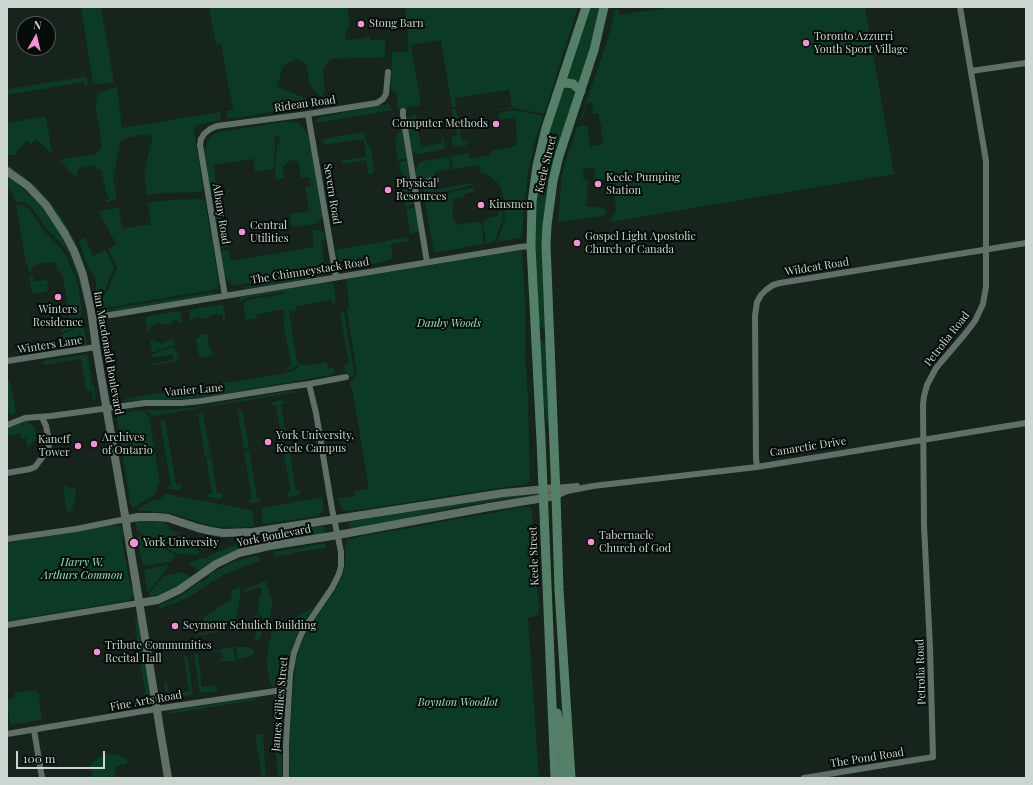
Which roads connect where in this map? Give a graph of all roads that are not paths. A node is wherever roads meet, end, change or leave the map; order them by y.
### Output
1 (586, 7) edge
2 (604, 7) edge
3 (960, 7) edge
4 (1026, 63) edge
5 (971, 71) junction
6 (388, 72) dead end
7 (561, 84) junction
8 (580, 90) junction
9 (403, 111) dead end
10 (308, 114) junction
11 (203, 135) joint
12 (7, 171) edge
13 (436, 180) dead end
14 (414, 184) junction
15 (1026, 243) edge
16 (531, 246) junction
17 (987, 250) junction
18 (427, 262) junction
19 (336, 277) junction
20 (225, 296) junction
21 (92, 318) junction
22 (535, 333) junction
23 (549, 333) junction
24 (96, 348) junction
25 (7, 361) edge
26 (346, 377) dead end
27 (309, 384) junction
28 (106, 409) junction
29 (42, 417) junction
30 (1026, 423) edge
31 (7, 425) edge
32 (924, 439) junction
33 (757, 467) junction
34 (7, 473) edge
35 (556, 492) junction
36 (543, 493) junction
37 (126, 519) junction
38 (334, 519) junction
39 (265, 530) junction
40 (338, 535) junction
41 (7, 540) edge
42 (269, 546) junction
43 (140, 603) junction
44 (7, 625) edge
45 (551, 684) junction
46 (289, 689) junction
47 (157, 709) junction
48 (34, 730) junction
49 (7, 734) edge
50 (933, 757) joint
51 (42, 778) edge
52 (168, 778) edge
53 (286, 778) edge
54 (555, 778) edge
55 (564, 778) edge
56 (571, 778) edge
57 (804, 778) edge

1 - 7 main road, Keele Street
2 - 8 main road, Keele Street
3 - 5 street, Petrolia Road
4 - 5 street
5 - 17 street, Petrolia Road
6 - 10 street, Rideau Road
7 - 8 main road
7 - 16 main road, Keele Street
8 - 23 main road, Keele Street
9 - 14 street
10 - 11 street, Rideau Road
10 - 19 street, Severn Road
11 - 20 street, Albany Road
12 - 21 street, Ian Macdonald Boulevard
13 - 14 street
14 - 18 street
15 - 17 street, Wildcat Road
16 - 18 street, The Chimneystack Road
16 - 22 main road, Keele Street
17 - 32 street, Petrolia Road
17 - 33 street, Wildcat Road
18 - 19 street, The Chimneystack Road
19 - 20 street, The Chimneystack Road
20 - 21 street, The Chimneystack Road
21 - 24 street, Ian Macdonald Boulevard
22 - 23 main road
22 - 36 main road, Keele Street
23 - 35 main road, Keele Street
24 - 25 street, Winters Lane
24 - 28 street, Ian Macdonald Boulevard
26 - 27 street, Vanier Lane
27 - 28 street, Vanier Lane
27 - 38 street, James Gillies Street
28 - 29 street, Vanier Lane
28 - 37 street, Ian Macdonald Boulevard
29 - 31 street, Vanier Lane
29 - 34 street
30 - 32 street, Canarctic Drive
32 - 33 street, Canarctic Drive
32 - 50 street, Petrolia Road
33 - 35 street, Canarctic Drive
35 - 36 street, York Boulevard
35 - 56 main road, Keele Street
36 - 38 street, York Boulevard
36 - 40 street, York Boulevard
36 - 45 main road, Keele Street
37 - 39 street, York Boulevard
37 - 41 street, York Boulevard
37 - 43 street, Ian Macdonald Boulevard
38 - 39 street, York Boulevard
38 - 40 street, James Gillies Street
39 - 42 street
40 - 42 street, York Boulevard
40 - 46 street, James Gillies Street
42 - 43 street, York Boulevard
43 - 44 street, York Boulevard
43 - 47 street, Ian Macdonald Boulevard
45 - 54 main road, Keele Street
45 - 55 main road
46 - 47 street, Fine Arts Road
46 - 53 street, James Gillies Street
47 - 48 street, Fine Arts Road
47 - 52 street, Ian Macdonald Boulevard
48 - 49 street, Fine Arts Road
48 - 51 street
50 - 57 street, The Pond Road

